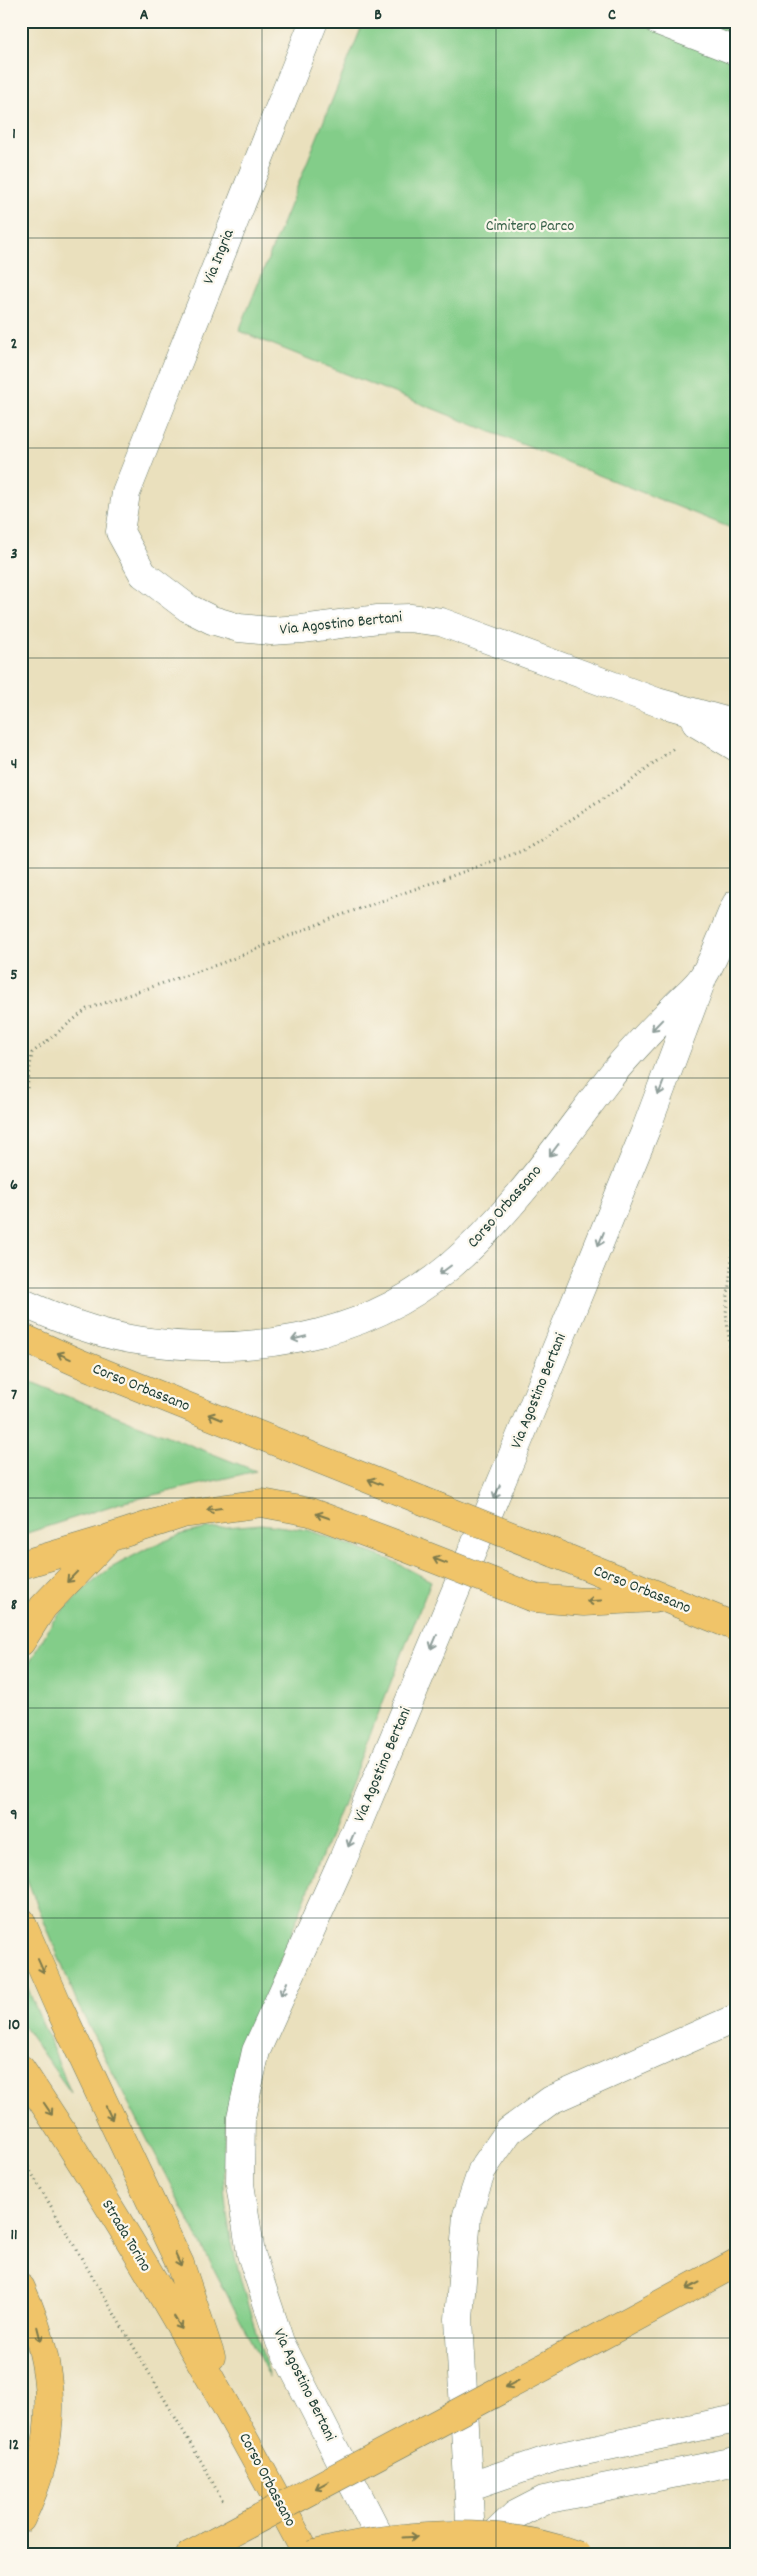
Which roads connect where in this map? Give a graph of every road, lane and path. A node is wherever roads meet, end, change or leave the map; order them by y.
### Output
1 (314, 21) edge
2 (658, 21) edge
3 (736, 51) edge
4 (126, 492) joint
5 (657, 702) junction
6 (736, 724) edge
7 (703, 726) junction
8 (736, 747) edge
9 (736, 904) edge
10 (703, 977) junction
11 (27, 1088) dead end
12 (736, 1221) edge
13 (21, 1302) edge
14 (21, 1337) edge
15 (736, 1397) edge
16 (109, 1538) junction
17 (21, 1564) edge
18 (660, 1597) junction
19 (736, 1627) edge
20 (21, 1642) edge
21 (21, 1921) edge
22 (736, 2018) edge
23 (21, 2069) edge
24 (21, 2162) edge
25 (736, 2263) edge
26 (21, 2288) edge
27 (227, 2406) junction
28 (736, 2419) edge
29 (736, 2461) edge
30 (468, 2487) junction
31 (223, 2503) dead end
32 (21, 2520) edge
33 (198, 2550) edge
34 (307, 2555) edge
35 (311, 2555) edge
36 (389, 2555) edge
37 (473, 2555) edge
38 (576, 2555) edge

1 - 4 street, Via Ingria
2 - 3 street
4 - 5 street, Via Agostino Bertani
5 - 6 street, Via Agostino Bertani
5 - 7 street, Via Agostino Bertani
7 - 8 street, Via Agostino Bertani
7 - 11 path
9 - 10 street, Corso Orbassano
10 -> 13 street, Corso Orbassano
10 -> 36 street, Via Agostino Bertani
12 - 15 path
18 -> 14 main road, Corso Orbassano, bridge
16 - 17 main road
18 -> 16 main road, bridge
16 -> 20 main road
18 - 19 main road, Corso Orbassano
21 -> 27 main road
22 - 30 street
23 -> 27 main road, Strada Torino
24 - 31 path
25 -> 33 main road, bridge
26 -> 32 main road
27 - 34 main road, Corso Orbassano
28 - 30 street
29 - 37 street
30 - 37 street
35 -> 38 main road, bridge

